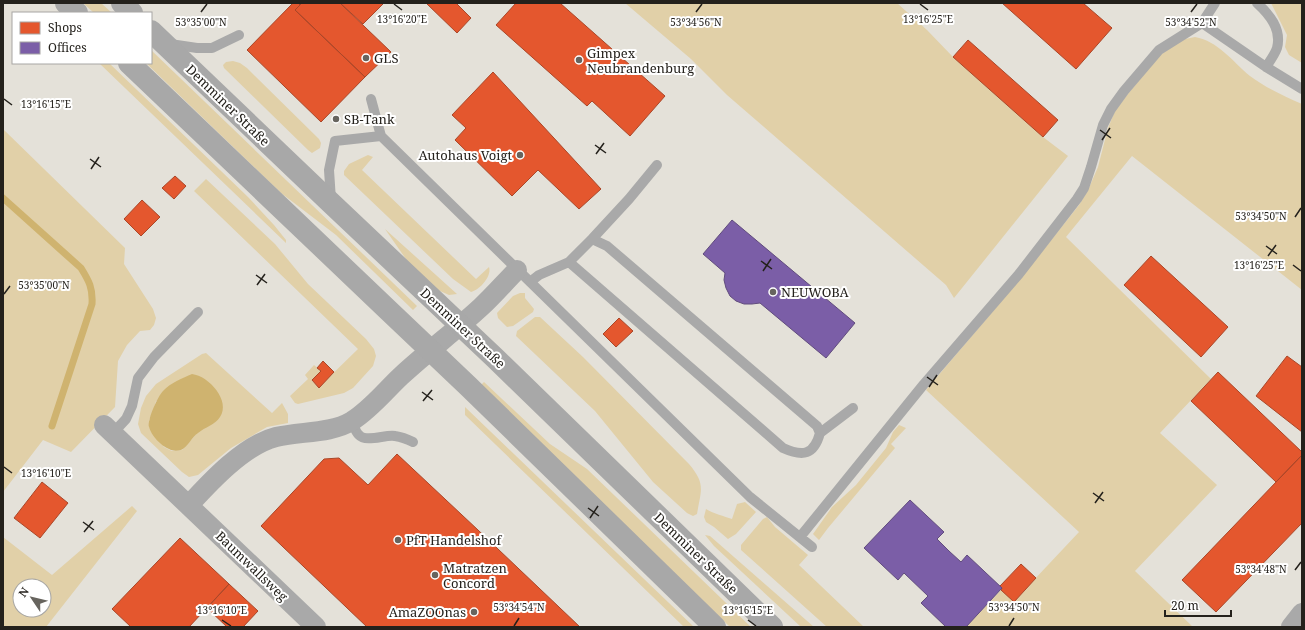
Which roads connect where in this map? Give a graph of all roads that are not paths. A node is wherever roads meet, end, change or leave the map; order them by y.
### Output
1 (66, 3) edge
2 (122, 3) edge
3 (1215, 3) edge
4 (1257, 3) edge
5 (75, 12) edge
6 (131, 12) edge
7 (1202, 23) junction
8 (239, 35) dead end
9 (158, 37) edge
10 (130, 64) edge
11 (1266, 67) junction
12 (1302, 89) edge
13 (371, 99) dead end
14 (381, 136) junction
15 (658, 165) dead end
16 (331, 203) junction
17 (592, 239) junction
18 (569, 262) junction
19 (523, 276) junction
20 (198, 312) dead end
21 (460, 325) junction
22 (431, 351) junction
23 (853, 408) dead end
24 (352, 421) junction
25 (108, 429) joint
26 (820, 433) junction
27 (413, 442) dead end
28 (188, 505) junction
29 (800, 537) junction
30 (812, 547) dead end
31 (1302, 613) edge
32 (316, 627) edge
33 (715, 627) edge
34 (772, 627) edge
35 (1291, 627) edge

1 - 5 main road
2 - 6 main road
3 - 7 lane
4 - 11 lane
7 - 11 lane
7 - 29 lane
8 - 9 lane
9 - 16 main road, Demminer Straße
10 - 22 main road
11 - 12 lane
13 - 14 lane
14 - 16 lane
14 - 19 lane
15 - 17 lane
16 - 21 main road, Demminer Straße
17 - 18 lane
17 - 26 lane
18 - 19 lane
18 - 26 lane
19 - 21 street
19 - 29 lane
20 - 25 lane
21 - 22 street
21 - 34 main road, Demminer Straße
22 - 24 street
22 - 33 main road
23 - 26 lane
24 - 27 lane
24 - 28 street
25 - 28 street, Baumwallsweg
28 - 32 street, Baumwallsweg
29 - 30 lane
31 - 35 street

